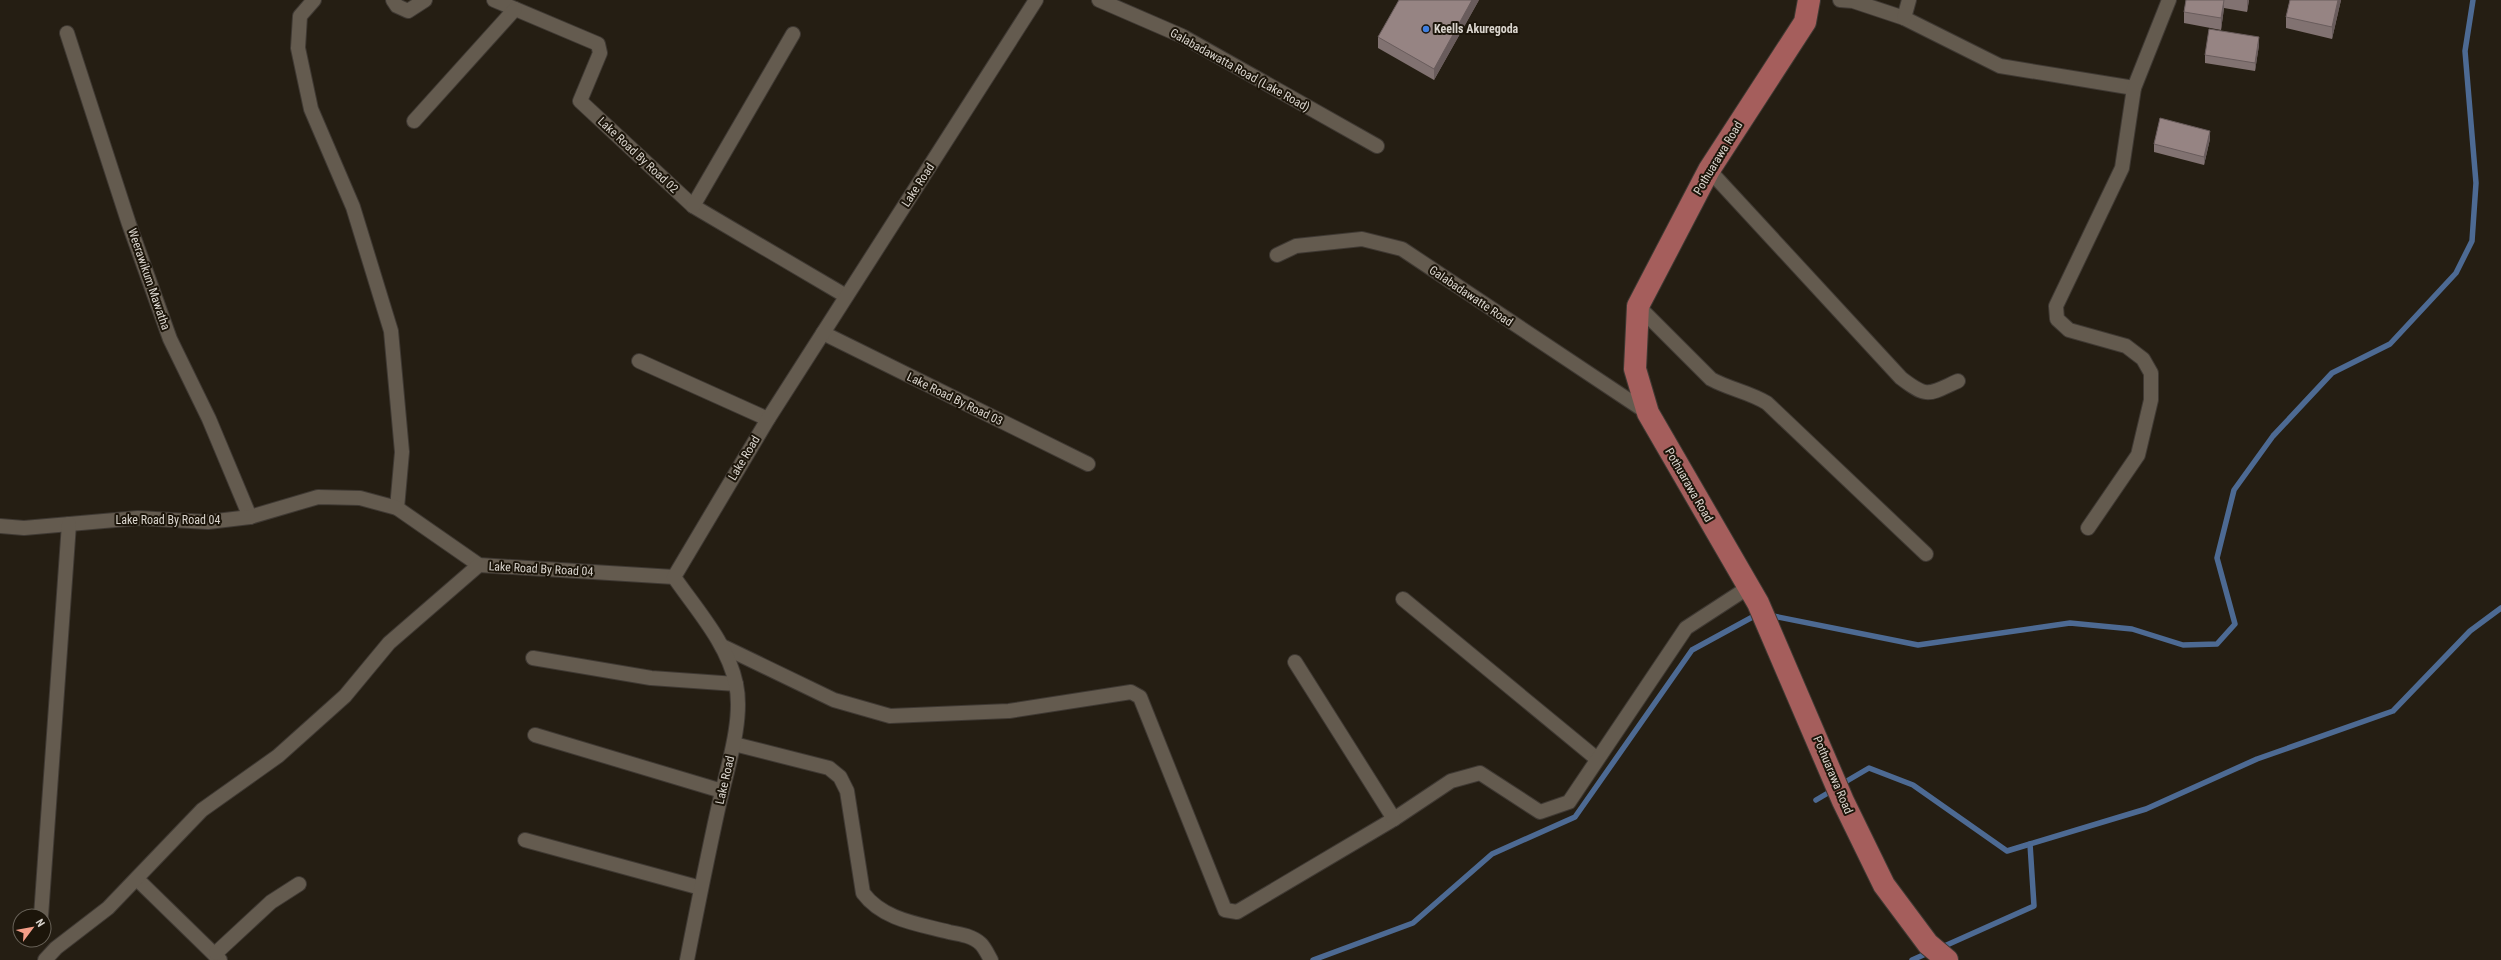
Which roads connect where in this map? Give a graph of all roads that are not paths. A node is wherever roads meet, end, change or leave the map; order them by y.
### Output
1 (314, 0) edge
2 (393, 0) edge
3 (425, 0) edge
4 (494, 0) edge
5 (1036, 0) edge
6 (1099, 0) edge
7 (1809, 0) edge
8 (1840, 0) edge
9 (1909, 0) edge
10 (2169, 0) edge
11 (515, 9) junction
12 (1904, 18) junction
13 (67, 33) dead end
14 (792, 34) dead end
15 (2134, 88) junction
16 (414, 121) dead end
17 (1377, 146) dead end
18 (1709, 170) junction
19 (693, 206) junction
20 (1277, 255) dead end
21 (846, 296) junction
22 (1638, 306) junction
23 (823, 333) junction
24 (639, 361) dead end
25 (1958, 381) dead end
26 (1648, 413) junction
27 (768, 418) junction
28 (1088, 464) dead end
29 (397, 508) junction
30 (250, 517) junction
31 (69, 524) junction
32 (0, 526) edge
33 (2088, 528) dead end
34 (1926, 554) dead end
35 (479, 565) junction
36 (674, 577) junction
37 (1753, 595) junction
38 (1403, 599) dead end
39 (722, 646) junction
40 (533, 658) dead end
41 (1295, 662) dead end
42 (736, 684) junction
43 (535, 735) dead end
44 (734, 744) junction
45 (1597, 759) junction
46 (722, 791) junction
47 (1394, 819) junction
48 (525, 840) dead end
49 (137, 879) junction
50 (299, 884) dead end
51 (701, 888) junction
52 (42, 908) edge
53 (218, 957) edge
54 (45, 960) edge
55 (687, 960) edge
56 (991, 960) edge
57 (1947, 960) edge

1 - 29 street
2 - 3 street
4 - 11 street, Lake Road By Road 02
5 - 21 street, Lake Road
6 - 17 street, Galabadawatta Road (Lake Road)
7 - 18 main road, Pothuarawa Road
8 - 12 street
9 - 12 street
10 - 15 street
11 - 16 street
11 - 19 street, Lake Road By Road 02
12 - 15 street
13 - 30 street, Weerawikum Mawatha
14 - 19 street
15 - 33 street
18 - 22 main road, Pothuarawa Road
18 - 25 street
19 - 21 street, Lake Road By Road 02
20 - 26 street, Galabadawatte Road
21 - 23 street, Lake Road
22 - 26 main road, Pothuarawa Road
22 - 34 street
23 - 27 street, Lake Road
23 - 28 street, Lake Road By Road 03
24 - 27 street
26 - 37 main road, Pothuarawa Road
27 - 36 street, Lake Road
29 - 30 street, Lake Road By Road 04
29 - 35 street, Lake Road By Road 04
30 - 31 street, Lake Road By Road 04
31 - 32 street, Lake Road By Road 04
31 - 52 street
35 - 36 street, Lake Road By Road 04
35 - 49 street
36 - 39 street, Lake Road
37 - 45 street
37 - 57 main road, Pothuarawa Road
38 - 45 street
39 - 42 street, Lake Road
39 - 47 street
40 - 42 street
41 - 47 street
42 - 44 street, Lake Road
43 - 46 street
44 - 46 street, Lake Road
44 - 56 street
45 - 47 street
46 - 51 street, Lake Road
48 - 51 street
49 - 53 street
49 - 54 street
50 - 53 street
51 - 55 street, Lake Road

